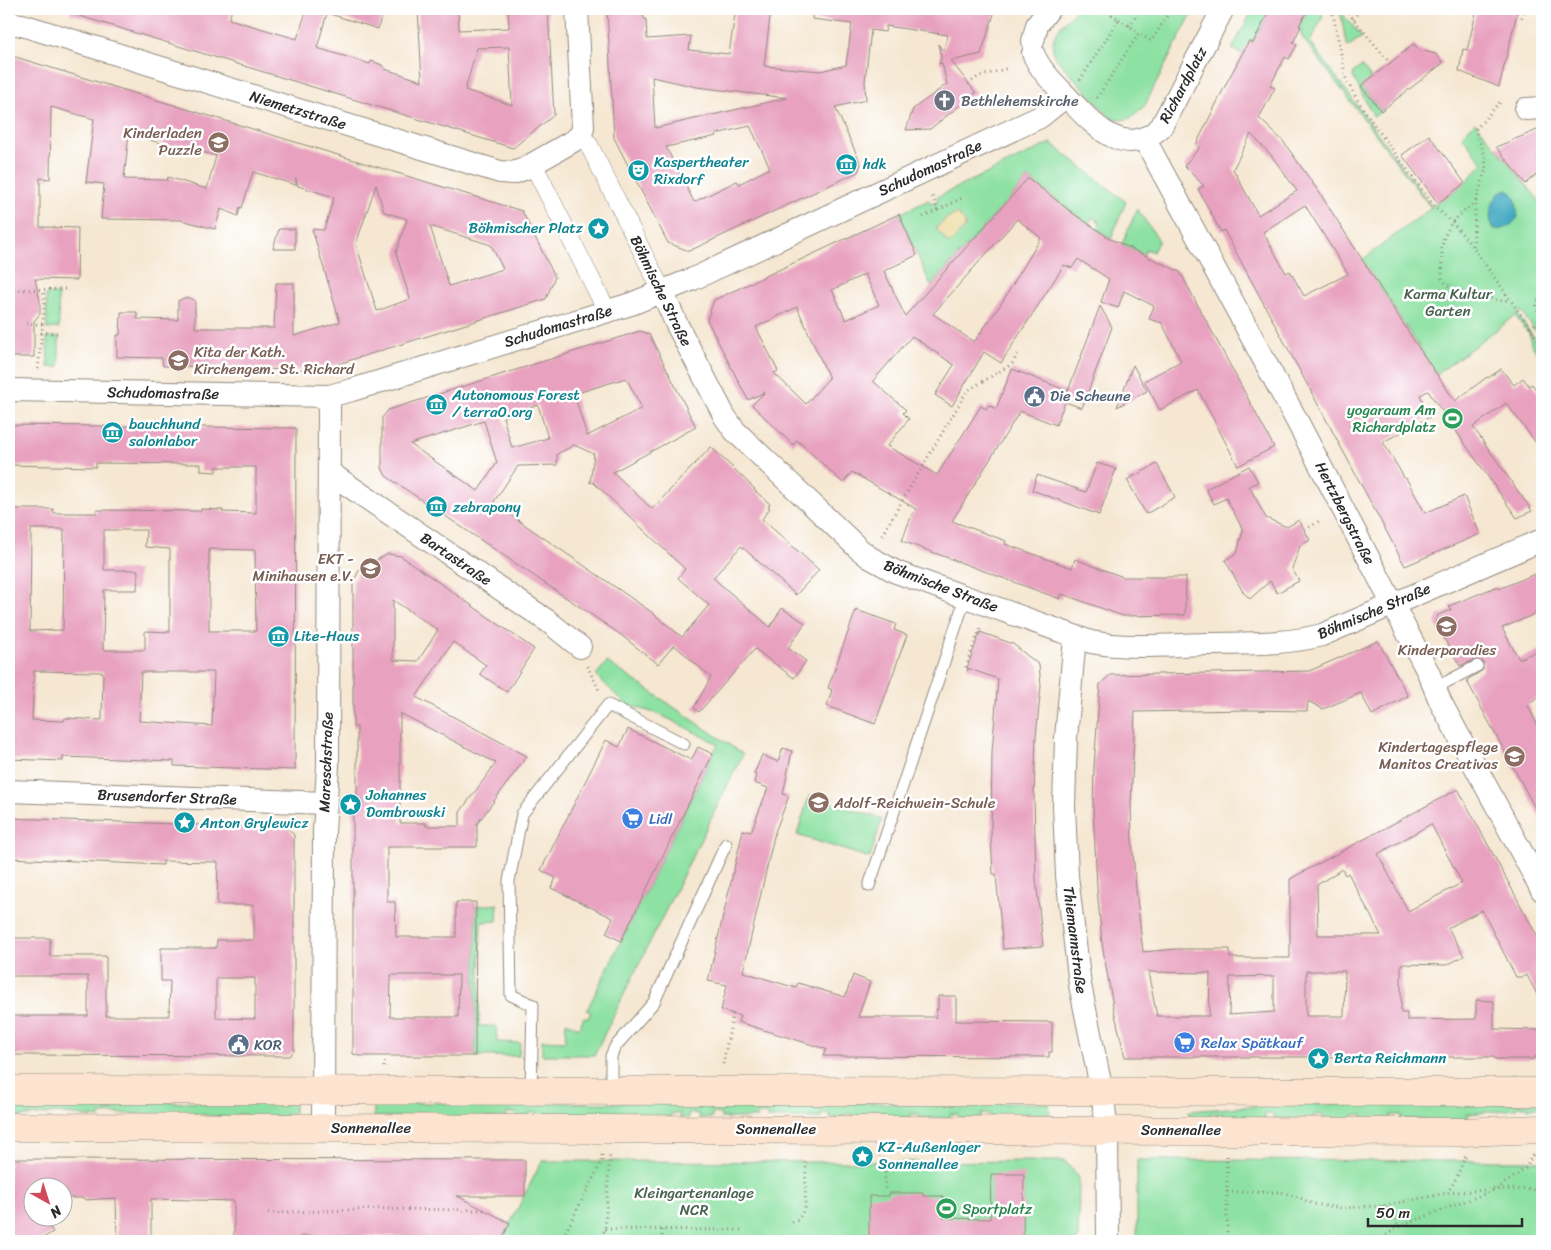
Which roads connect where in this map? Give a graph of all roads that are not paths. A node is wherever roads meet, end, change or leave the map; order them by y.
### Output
1 (577, 9) edge
2 (1049, 9) edge
3 (1223, 9) edge
4 (9, 23) edge
5 (1071, 91) junction
6 (581, 135) junction
7 (1144, 138) junction
8 (532, 164) junction
9 (662, 292) junction
10 (607, 311) junction
11 (9, 390) edge
12 (329, 396) junction
13 (330, 472) junction
14 (1542, 540) edge
15 (966, 596) junction
16 (1392, 604) junction
17 (1076, 637) junction
18 (580, 647) road end
19 (1477, 666) dead end
20 (1435, 688) junction
21 (684, 744) dead end
22 (9, 791) edge
23 (325, 803) junction
24 (726, 844) dead end
25 (869, 886) dead end
26 (1542, 890) edge
27 (9, 1090) edge
28 (324, 1090) junction
29 (531, 1091) junction
30 (611, 1091) junction
31 (1102, 1092) junction
32 (1542, 1092) edge
33 (9, 1127) edge
34 (324, 1128) junction
35 (1542, 1129) edge
36 (1107, 1130) junction
37 (1108, 1241) edge

1 - 6 street
2 - 5 street
3 - 7 street, Richardplatz
4 - 8 street, Niemetzstraße
5 - 7 street
5 - 9 street, Schudomastraße
6 - 8 street, Niemetzstraße
6 - 9 street, Böhmische Straße
7 - 16 street, Hertzbergstraße
8 - 10 street
9 - 10 street, Schudomastraße
9 - 15 street, Böhmische Straße
10 - 12 street, Schudomastraße
11 - 12 street, Schudomastraße
12 - 13 street, Mareschstraße
13 - 18 street, Bartastraße
13 - 23 street, Mareschstraße
14 - 16 street, Böhmische Straße
15 - 17 street, Böhmische Straße
15 - 25 lane
16 - 17 street, Böhmische Straße
16 - 20 street, Hertzbergstraße
17 - 31 street, Thiemannstraße
19 - 20 lane
20 - 26 street, Hertzbergstraße
21 - 29 lane
22 - 23 street, Brusendorfer Straße
23 - 28 street, Mareschstraße
24 - 30 lane
27 - 28 main road
28 - 29 main road
28 - 34 street, Mareschstraße
29 - 30 main road
30 - 31 main road
31 - 32 main road
31 - 36 street, Thiemannstraße
33 - 34 main road, Sonnenallee
34 - 36 main road, Sonnenallee
35 - 36 main road, Sonnenallee
36 - 37 street, Thiemannstraße

